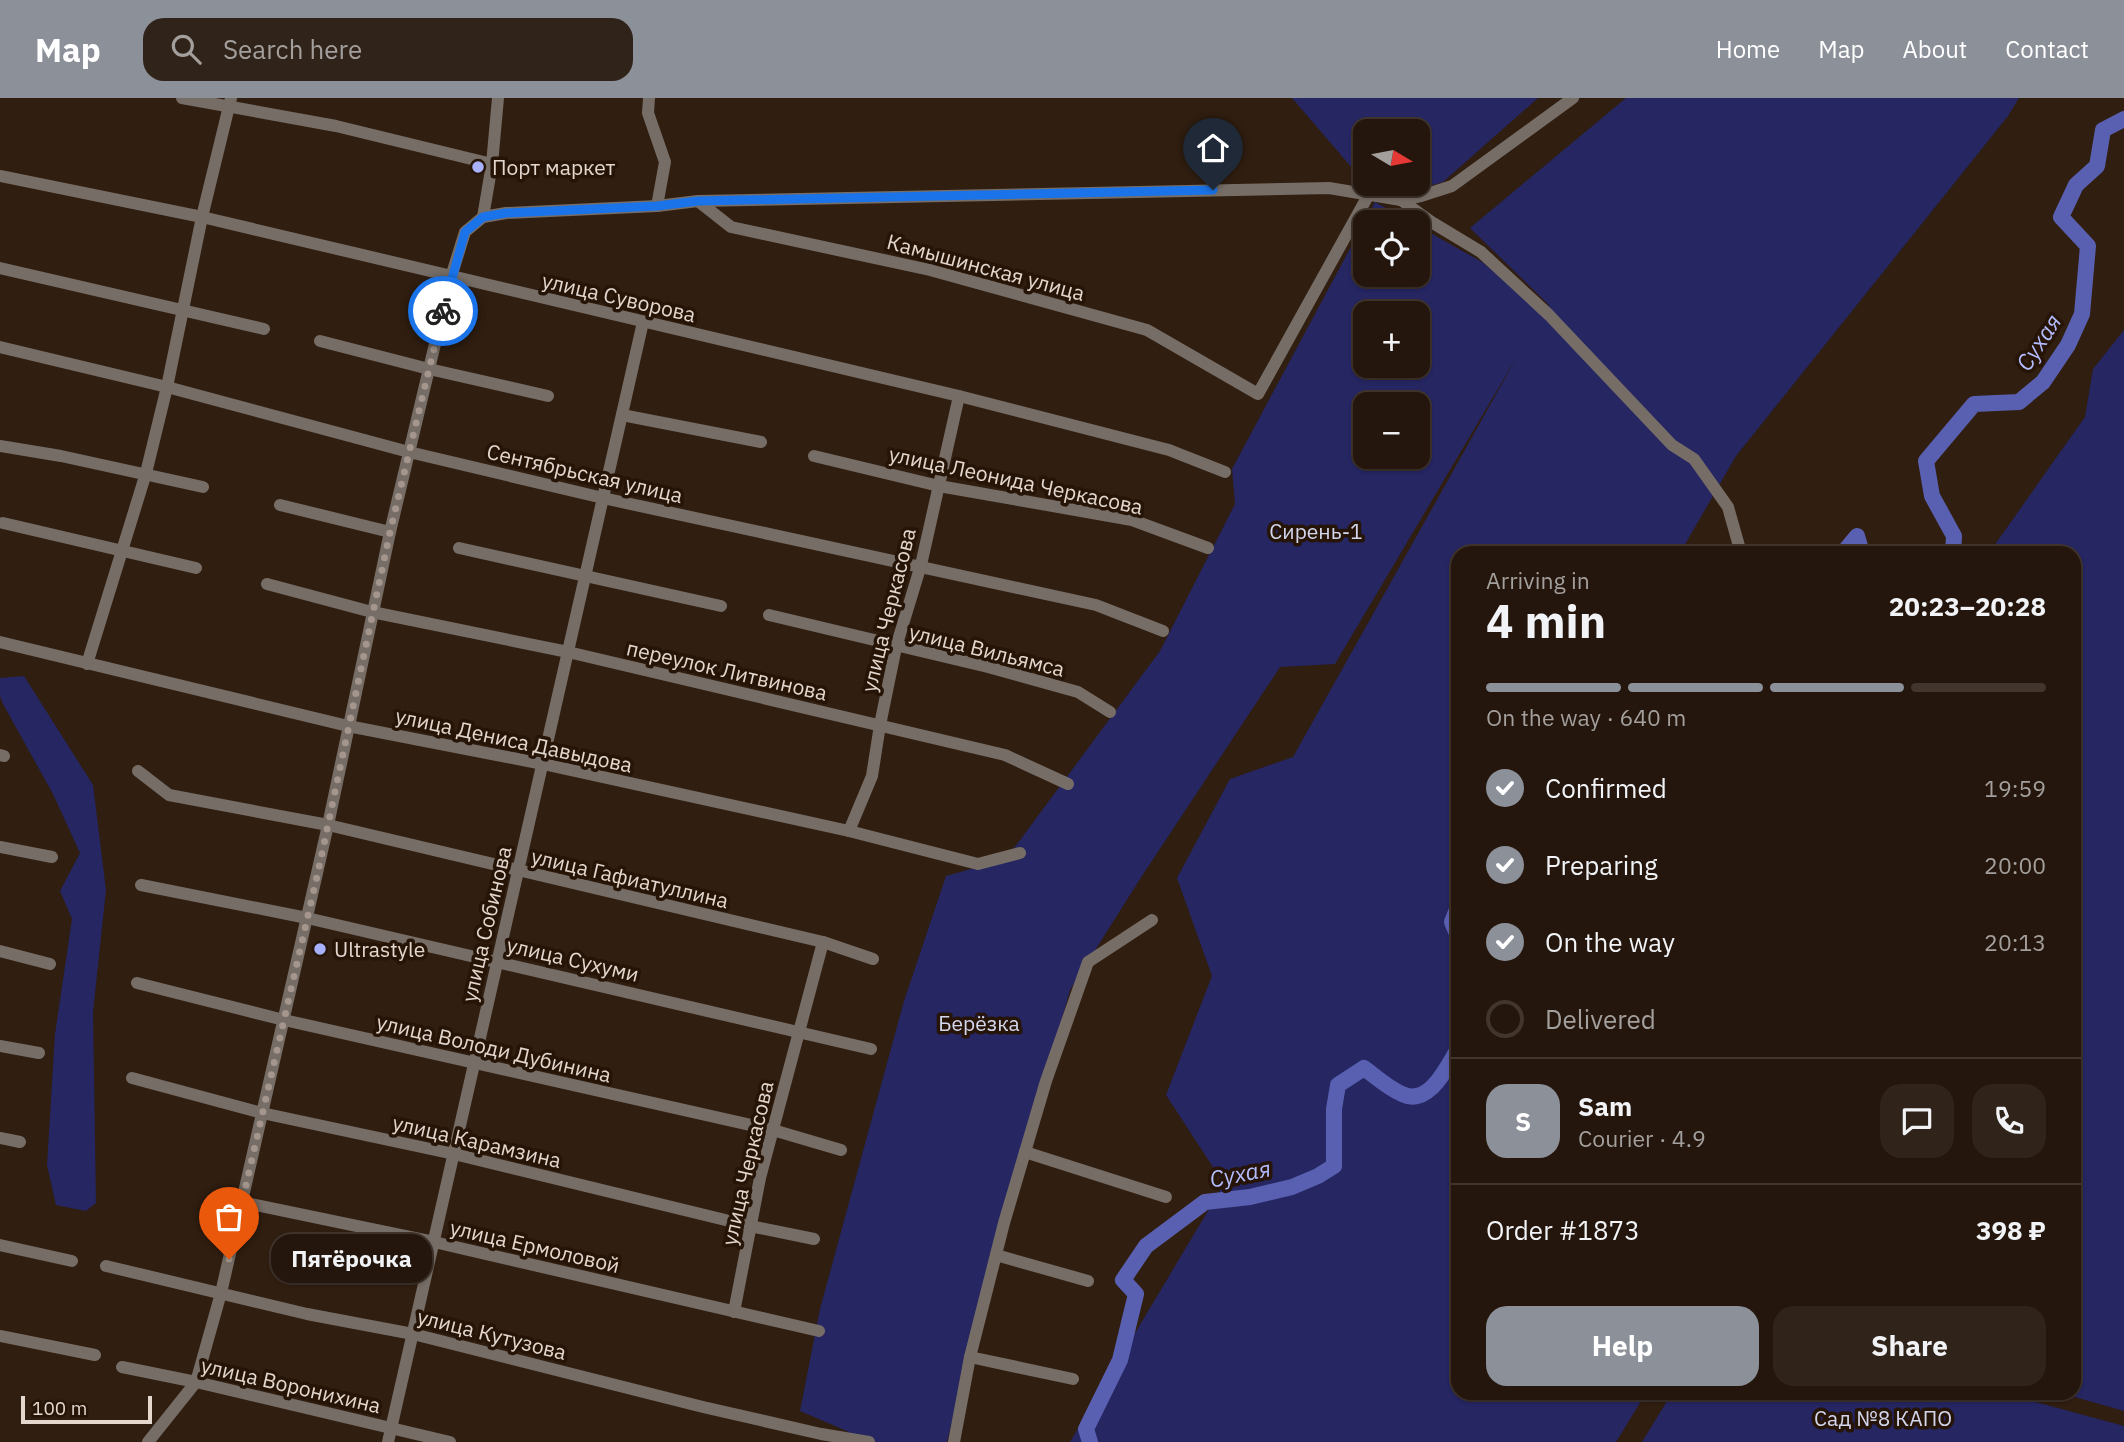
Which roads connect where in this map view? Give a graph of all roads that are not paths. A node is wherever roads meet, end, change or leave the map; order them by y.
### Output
1 (182, 98) edge
2 (498, 98) edge
3 (649, 98) edge
4 (1573, 98) edge
5 (230, 103) edge
6 (492, 164) junction
7 (0, 176) edge
8 (1353, 192) edge
9 (1368, 196) edge
10 (1380, 196) edge
11 (1401, 200) junction
12 (698, 201) junction
13 (657, 206) junction
14 (202, 217) junction
15 (483, 217) junction
16 (0, 268) edge
17 (451, 277) junction
18 (182, 311) junction
19 (643, 322) junction
20 (264, 329) dead end
21 (320, 341) dead end
22 (0, 347) edge
23 (429, 369) junction
24 (167, 387) junction
25 (548, 396) dead end
26 (959, 396) junction
27 (622, 415) junction
28 (761, 442) dead end
29 (0, 446) edge
30 (410, 452) junction
31 (814, 456) dead end
32 (1225, 472) dead end
33 (146, 473) junction
34 (939, 486) junction
35 (203, 487) dead end
36 (603, 498) junction
37 (280, 505) dead end
38 (3, 523) dead end
39 (390, 532) junction
40 (1739, 546) edge
41 (459, 548) dead end
42 (1208, 548) dead end
43 (123, 551) junction
44 (921, 565) junction
45 (197, 568) dead end
46 (585, 577) junction
47 (267, 584) dead end
48 (721, 606) dead end
49 (372, 612) junction
50 (769, 615) dead end
51 (1163, 631) dead end
52 (0, 642) edge
53 (896, 647) junction
54 (568, 652) junction
55 (87, 664) junction
56 (1110, 712) dead end
57 (880, 725) junction
58 (348, 726) junction
59 (543, 764) junction
60 (138, 771) dead end
61 (1068, 784) dead end
62 (328, 825) junction
63 (849, 831) junction
64 (0, 847) edge
65 (1020, 853) dead end
66 (52, 857) dead end
67 (518, 872) junction
68 (141, 885) dead end
69 (307, 918) junction
70 (1152, 920) dead end
71 (823, 942) junction
72 (0, 951) edge
73 (873, 959) dead end
74 (498, 961) junction
75 (50, 964) dead end
76 (137, 983) dead end
77 (284, 1020) junction
78 (798, 1032) junction
79 (0, 1046) edge
80 (871, 1049) dead end
81 (38, 1053) dead end
82 (474, 1063) junction
83 (132, 1078) dead end
84 (261, 1113) junction
85 (773, 1130) junction
86 (0, 1138) edge
87 (20, 1142) dead end
88 (841, 1150) dead end
89 (1025, 1152) junction
90 (454, 1154) junction
91 (1166, 1197) dead end
92 (241, 1202) junction
93 (750, 1226) junction
94 (814, 1239) dead end
95 (434, 1242) junction
96 (0, 1245) edge
97 (996, 1255) junction
98 (72, 1261) dead end
99 (106, 1266) dead end
100 (1088, 1281) dead end
101 (221, 1293) junction
102 (734, 1312) junction
103 (819, 1331) dead end
104 (413, 1334) junction
105 (0, 1336) edge
106 (95, 1355) dead end
107 (970, 1357) junction
108 (122, 1367) dead end
109 (1073, 1379) dead end
110 (196, 1382) junction
111 (391, 1428) junction
112 (154, 1440) edge
113 (388, 1442) edge
114 (450, 1442) edge
115 (869, 1442) edge
116 (954, 1442) edge

1 - 5 street
2 - 6 street
3 - 13 street
4 - 11 street
5 - 6 street
5 - 14 street
6 - 15 street
7 - 14 street, улица Суворова
8 - 12 street
9 - 12 street, Камышинская улица
10 - 11 street
11 - 40 street
12 - 13 street
13 - 15 street
14 - 17 street, улица Суворова
14 - 18 street
15 - 17 street
16 - 18 street
17 - 19 street, улица Суворова
17 - 23 street
18 - 20 street
18 - 24 street
19 - 26 street, улица Суворова
19 - 27 street, улица Собинова
21 - 23 street
22 - 24 street, Сентябрьская улица
23 - 25 street
23 - 30 street
24 - 30 street, Сентябрьская улица
24 - 33 street
26 - 32 street, улица Суворова
26 - 34 street, улица Черкасова
27 - 28 street
27 - 36 street, улица Собинова
29 - 33 street
30 - 36 street, Сентябрьская улица
30 - 39 street
31 - 34 street, улица Леонида Черкасова
33 - 35 street
33 - 43 street
34 - 42 street, улица Леонида Черкасова
34 - 44 street, улица Черкасова
36 - 44 street, Сентябрьская улица
36 - 46 street, улица Собинова
37 - 39 street
38 - 43 street
39 - 49 street
41 - 46 street
43 - 45 street
43 - 55 street
44 - 51 street, Сентябрьская улица
44 - 53 street, улица Черкасова
46 - 48 street
46 - 54 street, улица Собинова
47 - 49 street, переулок Литвинова
49 - 54 street, переулок Литвинова
49 - 58 street
50 - 53 street, улица Вильямса
52 - 55 street, улица Дениса Давыдова
53 - 56 street, улица Вильямса
53 - 57 street, улица Черкасова
54 - 57 street, переулок Литвинова
54 - 59 street, улица Собинова
55 - 58 street, улица Дениса Давыдова
57 - 61 street, переулок Литвинова
57 - 63 street, улица Черкасова
58 - 59 street, улица Дениса Давыдова
58 - 62 street
59 - 63 street, улица Дениса Давыдова
59 - 67 street, улица Собинова
60 - 62 street, улица Гафиатуллина
62 - 67 street, улица Гафиатуллина
62 - 69 street
63 - 65 street, улица Дениса Давыдова
64 - 66 street
67 - 71 street, улица Гафиатуллина
67 - 74 street, улица Собинова
68 - 69 street, улица Сухуми
69 - 74 street, улица Сухуми
69 - 77 street
70 - 89 street
71 - 73 street, улица Гафиатуллина
71 - 78 street, улица Черкасова
72 - 75 street
74 - 78 street, улица Сухуми
74 - 82 street, улица Собинова
76 - 77 street, улица Володи Дубинина
77 - 82 street, улица Володи Дубинина
77 - 84 street
78 - 80 street, улица Сухуми
78 - 85 street, улица Черкасова
79 - 81 street
82 - 85 street, улица Володи Дубинина
82 - 90 street, улица Собинова
83 - 84 street, улица Карамзина
84 - 90 street, улица Карамзина
84 - 92 street
85 - 88 street, улица Володи Дубинина
85 - 93 street, улица Черкасова
86 - 87 street
89 - 91 street
89 - 97 street
90 - 93 street, улица Карамзина
90 - 95 street, улица Собинова
92 - 95 street, улица Ермоловой
92 - 101 street
93 - 94 street, улица Карамзина
93 - 102 street, улица Черкасова
95 - 102 street, улица Ермоловой
95 - 104 street, улица Собинова
96 - 98 street
97 - 100 street
97 - 107 street
99 - 101 street, улица Кутузова
101 - 104 street, улица Кутузова
101 - 110 street
102 - 103 street, улица Ермоловой
104 - 111 street, улица Собинова
104 - 115 street, улица Кутузова
105 - 106 street
107 - 109 street
107 - 116 street
108 - 110 street, улица Воронихина
110 - 111 street, улица Воронихина
110 - 112 street
111 - 113 street, улица Собинова
111 - 114 street, улица Воронихина

